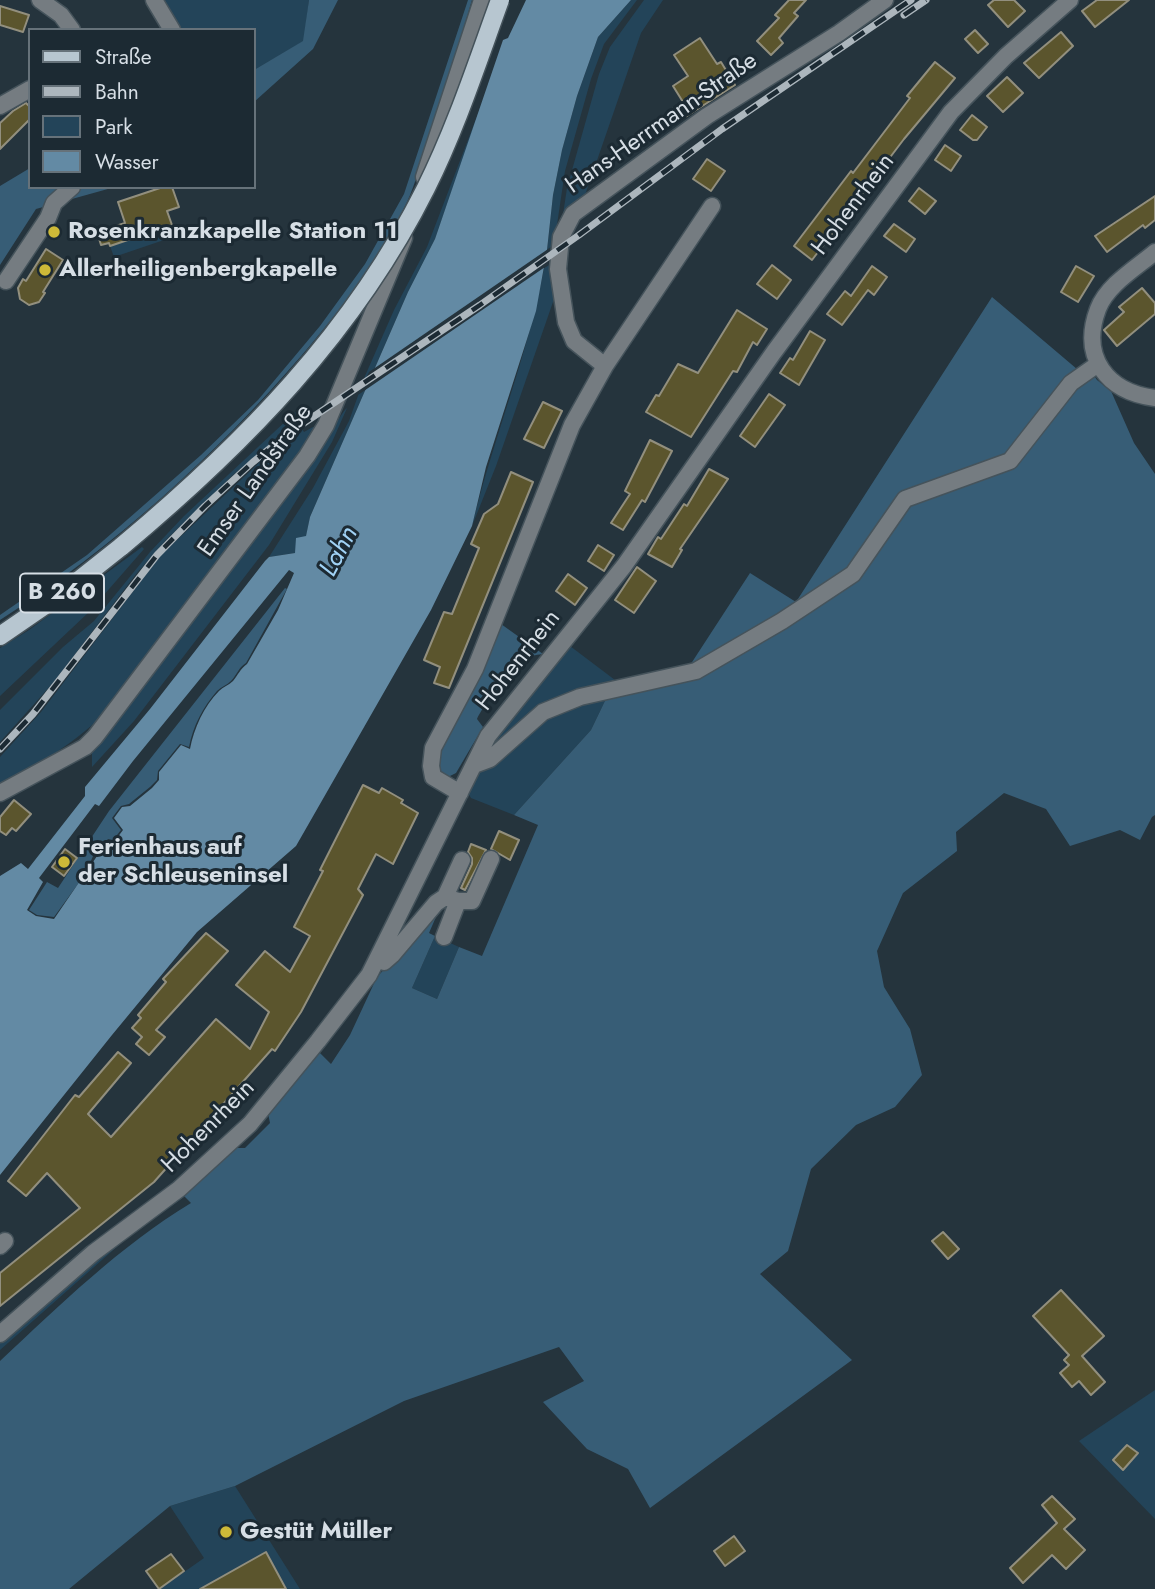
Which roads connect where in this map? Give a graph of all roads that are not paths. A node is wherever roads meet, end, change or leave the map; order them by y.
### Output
1 (40, 0) edge
2 (154, 0) edge
3 (482, 0) edge
4 (500, 0) edge
5 (885, 0) edge
6 (1070, 0) edge
7 (71, 28) edge
8 (171, 28) edge
9 (28, 90) edge
10 (0, 106) edge
11 (70, 189) edge
12 (712, 206) dead end
13 (1155, 252) edge
14 (6, 281) dead end
15 (1098, 364) junction
16 (605, 366) junction
17 (1155, 398) edge
18 (0, 636) edge
19 (474, 765) junction
20 (0, 793) edge
21 (461, 801) junction
22 (491, 859) dead end
23 (462, 860) dead end
24 (452, 899) junction
25 (444, 937) dead end
26 (377, 959) junction
27 (0, 1334) edge

1 - 7 street
2 - 8 street
3 - 20 street, Emser Landstraße
4 - 18 main road, B 260, bridge
5 - 16 street, Hans-Herrmann-Straße
6 - 19 street, Hohenrhein
9 - 10 street
11 - 14 street
12 - 16 street
13 - 15 street
15 - 17 street
15 - 19 street
16 - 21 street
19 - 21 street, Hohenrhein
21 - 26 street, Hohenrhein
22 - 24 street
23 - 24 street
24 - 25 street
24 - 26 street
26 - 27 street, Hohenrhein

